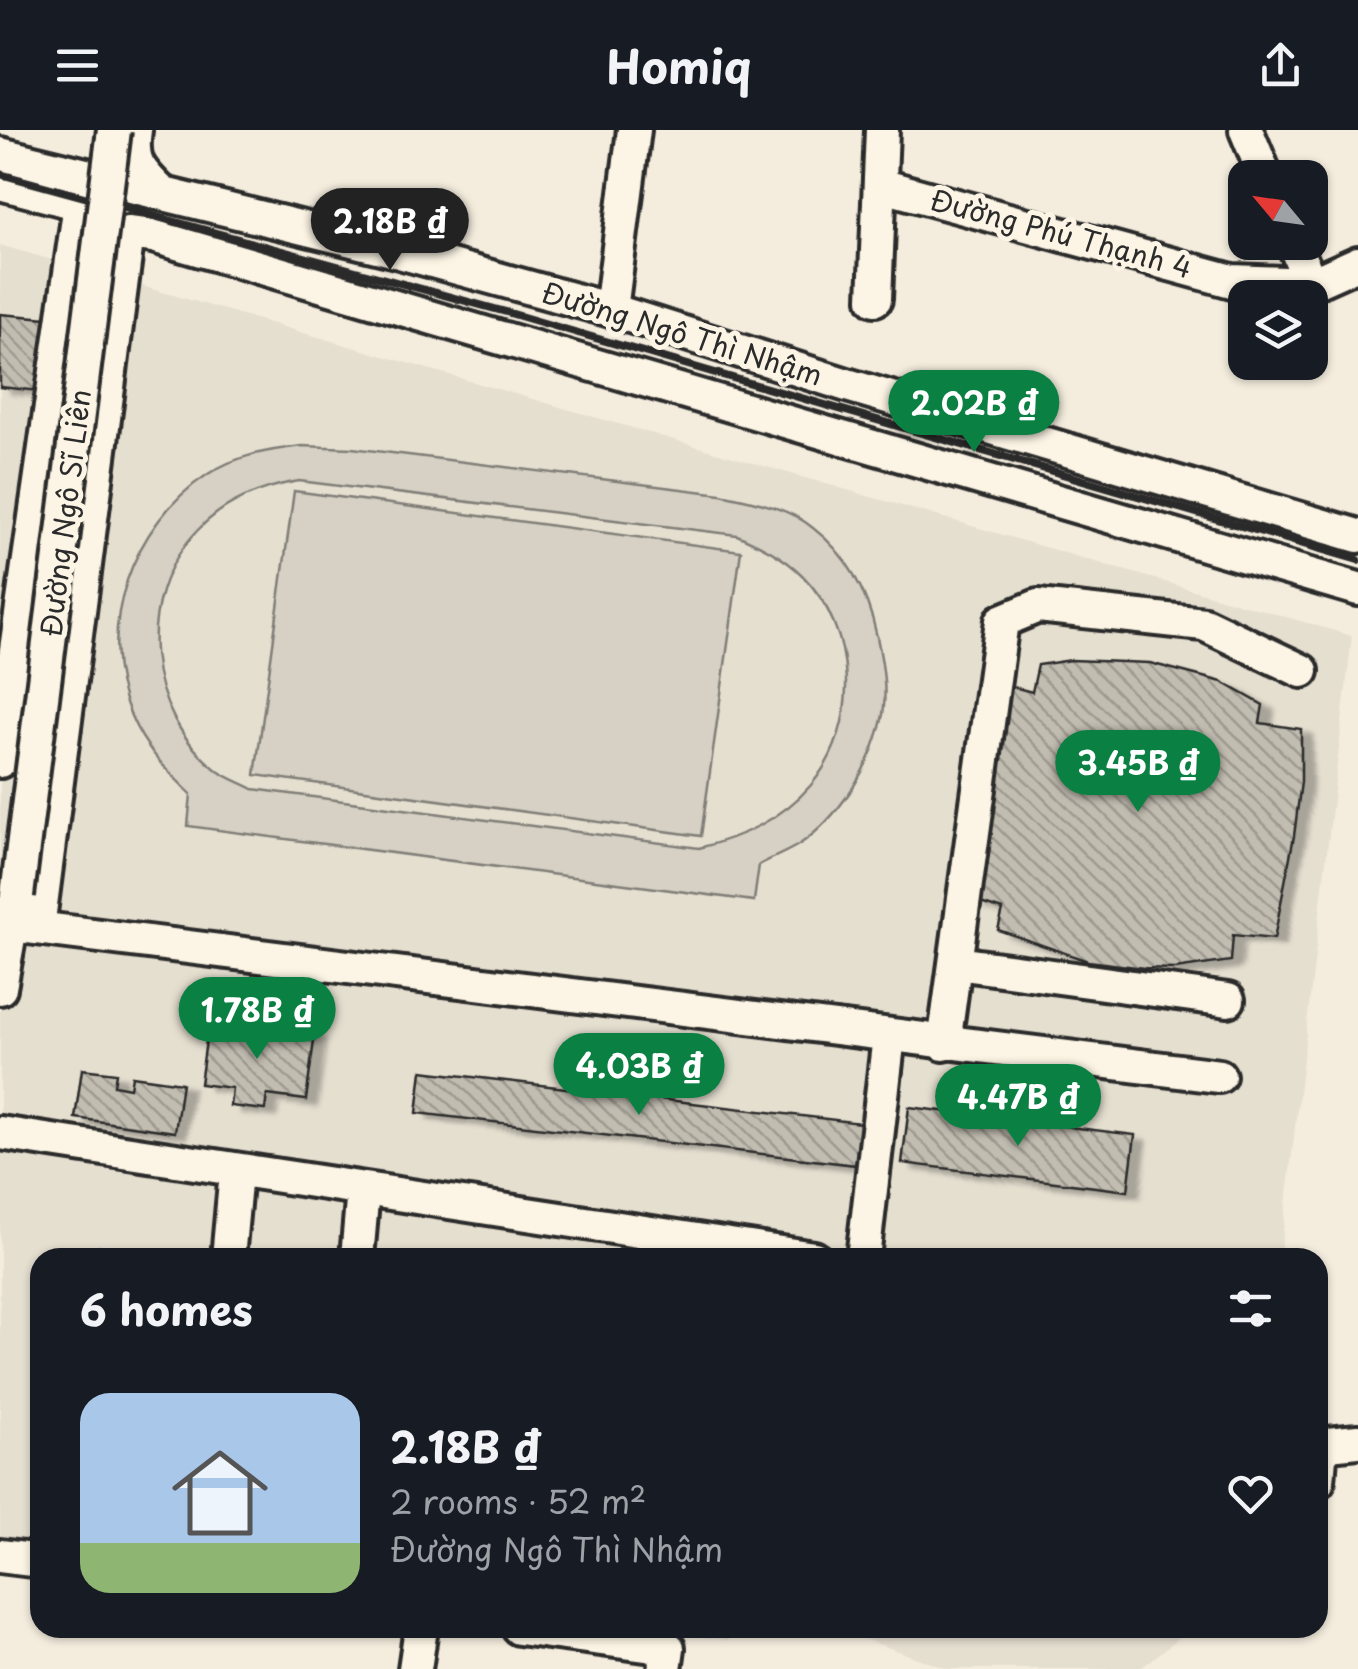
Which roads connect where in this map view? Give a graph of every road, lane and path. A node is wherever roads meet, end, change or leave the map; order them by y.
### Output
1 (114, 130) edge
2 (135, 130) edge
3 (634, 130) edge
4 (882, 130) edge
5 (1246, 130) edge
6 (0, 154) edge
7 (1258, 160) edge
8 (0, 184) edge
9 (880, 185) junction
10 (162, 193) junction
11 (1358, 263) edge
12 (1228, 280) edge
13 (1320, 280) edge
14 (875, 299) dead end
15 (610, 310) junction
16 (1358, 536) edge
17 (1358, 589) edge
18 (1302, 671) dead end
19 (0, 761) edge
20 (17, 917) edge
21 (956, 963) junction
22 (0, 988) edge
23 (1228, 1000) dead end
24 (889, 1036) junction
25 (944, 1044) junction
26 (1219, 1076) dead end
27 (0, 1133) edge
28 (236, 1172) junction
29 (363, 1190) junction
30 (229, 1248) edge
31 (358, 1248) edge
32 (748, 1248) edge
33 (864, 1248) edge
34 (0, 1556) edge
35 (30, 1560) edge
36 (420, 1638) edge
37 (566, 1638) edge
38 (666, 1659) edge
39 (415, 1669) edge

1 - 20 street, Đường Ngô Sĩ Liên, bridge
2 - 10 street
3 - 15 street
4 - 9 street
5 - 7 street
6 - 10 street, Đường Ngô Thì Nhậm
8 - 19 street, Đường Ngô Sĩ Liên
9 - 12 street, Đường Phú Thạnh 4
9 - 14 street
10 - 15 street, Đường Ngô Thì Nhậm
11 - 13 street, Đường Phú Thạnh 4
15 - 16 street, Đường Ngô Thì Nhậm
17 - 20 street
18 - 21 street
20 - 22 street, Đường Ngô Sĩ Liên
20 - 24 street
21 - 23 street
21 - 25 street
24 - 25 street
24 - 33 street
25 - 26 street
27 - 28 street
28 - 29 street
28 - 30 street
29 - 31 street
29 - 32 street
34 - 35 street
36 - 39 street
37 - 38 street

